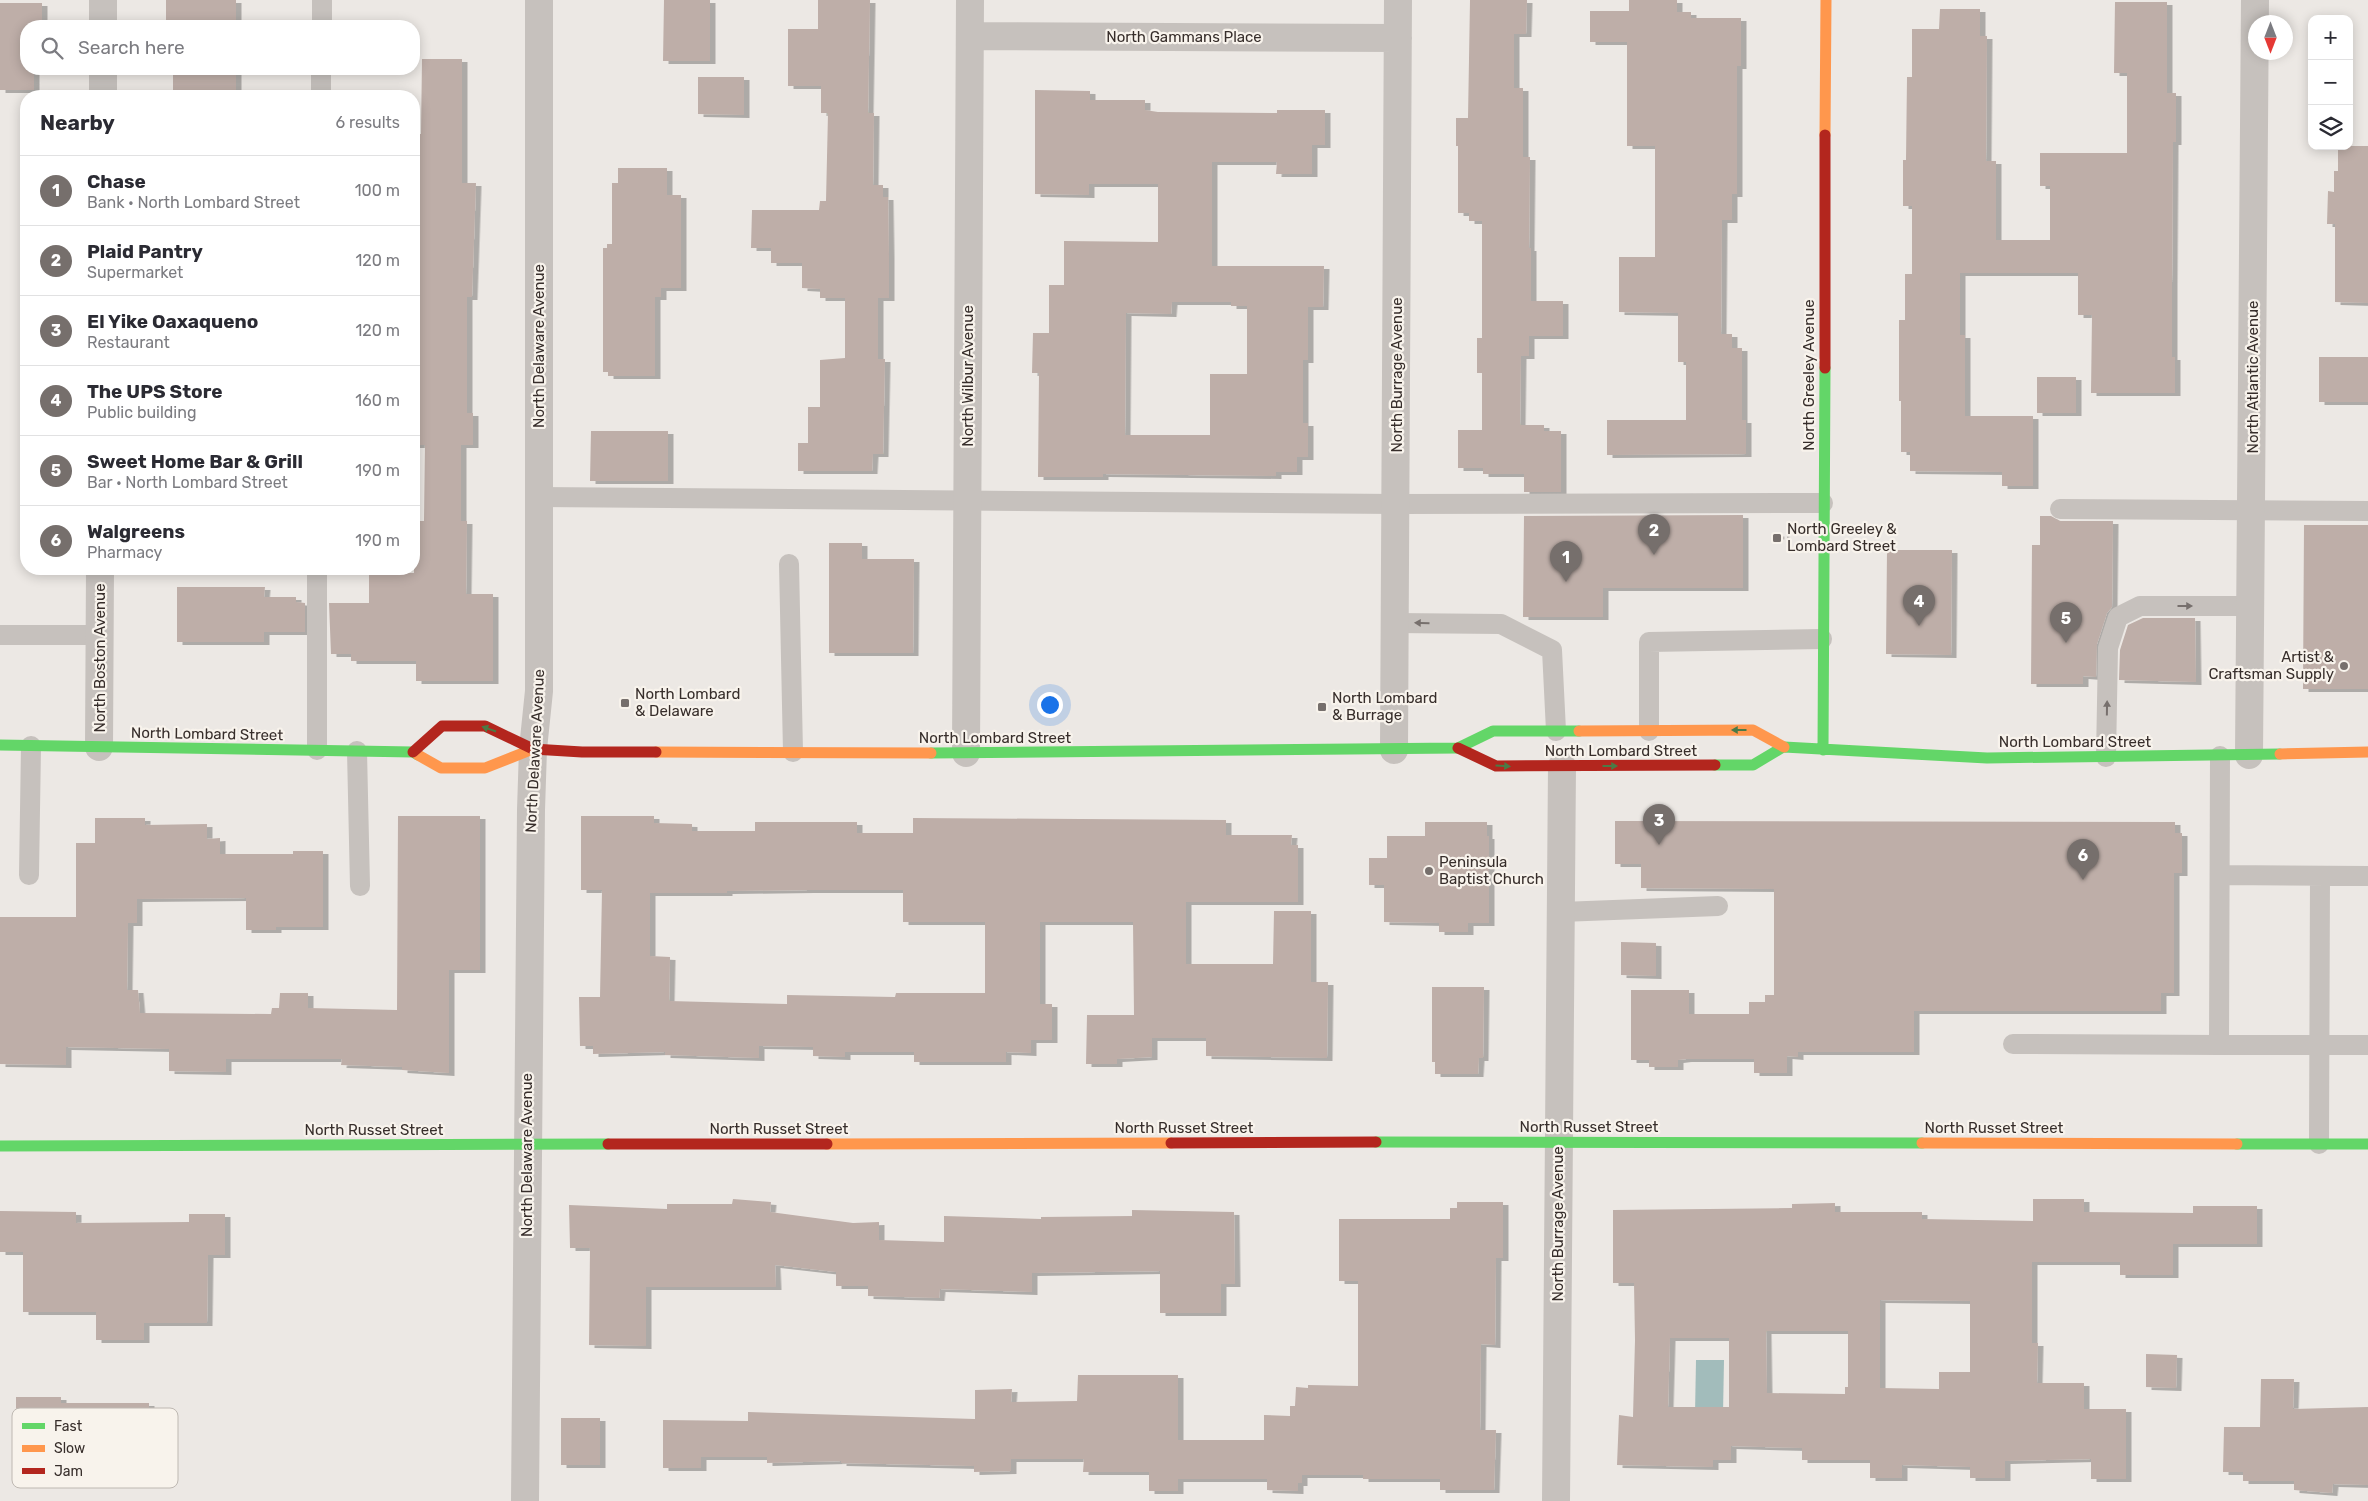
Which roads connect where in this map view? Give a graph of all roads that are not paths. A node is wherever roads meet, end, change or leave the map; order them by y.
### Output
1 (103, 0) edge
2 (322, 0) edge
3 (539, 0) edge
4 (970, 0) edge
5 (1398, 0) edge
6 (1826, 0) edge
7 (2255, 0) edge
8 (103, 20) edge
9 (322, 20) edge
10 (970, 36) junction
11 (1398, 38) junction
12 (103, 75) edge
13 (321, 75) edge
14 (103, 90) edge
15 (321, 90) edge
16 (538, 497) junction
17 (967, 501) junction
18 (1823, 503) junction
19 (1396, 504) junction
20 (2060, 509) dead end
21 (2252, 510) junction
22 (2368, 511) edge
23 (789, 564) dead end
24 (100, 575) edge
25 (317, 575) edge
26 (2251, 606) junction
27 (1395, 623) junction
28 (0, 635) edge
29 (100, 635) junction
30 (1822, 639) junction
31 (1556, 731) junction
32 (1648, 731) junction
33 (0, 745) edge
34 (31, 746) junction
35 (99, 747) junction
36 (1783, 747) junction
37 (1458, 748) junction
38 (533, 749) junction
39 (317, 750) junction
40 (1394, 750) junction
41 (1823, 750) junction
42 (357, 751) junction
43 (413, 752) junction
44 (793, 752) junction
45 (2368, 752) edge
46 (966, 753) junction
47 (2249, 755) junction
48 (2220, 756) junction
49 (2106, 757) junction
50 (1562, 766) junction
51 (30, 875) dead end
52 (2220, 875) junction
53 (2320, 876) junction
54 (2368, 876) edge
55 (360, 886) dead end
56 (1718, 906) dead end
57 (1561, 912) junction
58 (2013, 1044) dead end
59 (2219, 1045) junction
60 (2319, 1045) junction
61 (2368, 1045) edge
62 (1559, 1142) junction
63 (2319, 1144) junction
64 (2368, 1144) edge
65 (526, 1145) junction
66 (0, 1146) edge
67 (524, 1501) edge
68 (1556, 1501) edge

1 - 8 street
2 - 9 lane
3 - 16 street, North Delaware Avenue
4 - 10 street, North Wilbur Avenue
5 - 11 street, North Burrage Avenue
6 - 18 street, North Greeley Avenue
7 - 21 street, North Atlantic Avenue
10 - 11 street, North Gammans Place
10 - 17 street, North Wilbur Avenue
11 - 19 street, North Burrage Avenue
12 - 14 street
13 - 15 lane
16 - 17 lane
16 - 38 street, North Delaware Avenue
17 - 19 lane
17 - 46 street, North Wilbur Avenue
18 - 19 lane
18 - 30 street, North Greeley Avenue
19 - 27 street, North Burrage Avenue
20 - 21 lane
21 - 22 lane
21 - 26 street, North Atlantic Avenue
23 - 44 lane
24 - 29 street, North Boston Avenue
25 - 39 lane
26 - 47 street, North Atlantic Avenue
49 -> 26 lane
31 -> 27 lane
27 - 40 street, North Burrage Avenue
28 - 29 lane
29 - 35 street, North Boston Avenue
30 - 32 lane
30 - 41 street, North Greeley Avenue
31 - 32 street, North Lombard Street
31 - 37 street, North Lombard Street
36 -> 32 street, North Lombard Street
33 - 34 street, North Lombard Street
34 - 35 street, North Lombard Street
34 - 51 lane
35 - 39 street, North Lombard Street
36 - 41 street, North Lombard Street
50 -> 36 street, North Lombard Street
37 - 40 street, North Lombard Street
37 -> 50 street, North Lombard Street
38 - 43 street, North Lombard Street
38 -> 43 street, North Lombard Street
38 - 44 street, North Lombard Street
38 - 65 street, North Delaware Avenue
39 - 42 street, North Lombard Street
40 - 46 street, North Lombard Street
41 - 49 street, North Lombard Street
42 - 43 street, North Lombard Street
42 - 55 lane
44 - 46 street, North Lombard Street
45 - 47 street, North Lombard Street
47 - 48 street, North Lombard Street
48 - 49 street, North Lombard Street
48 - 52 lane
50 - 57 street, North Burrage Avenue
52 - 53 lane
52 - 59 lane
53 - 54 lane
53 - 60 lane
56 - 57 lane
57 - 62 street, North Burrage Avenue
58 - 59 lane
59 - 60 lane
60 - 61 lane
60 - 63 lane
62 - 63 street, North Russet Street
62 - 65 street, North Russet Street
62 - 68 street, North Burrage Avenue
63 - 64 street, North Russet Street
65 - 66 street, North Russet Street
65 - 67 street, North Delaware Avenue

